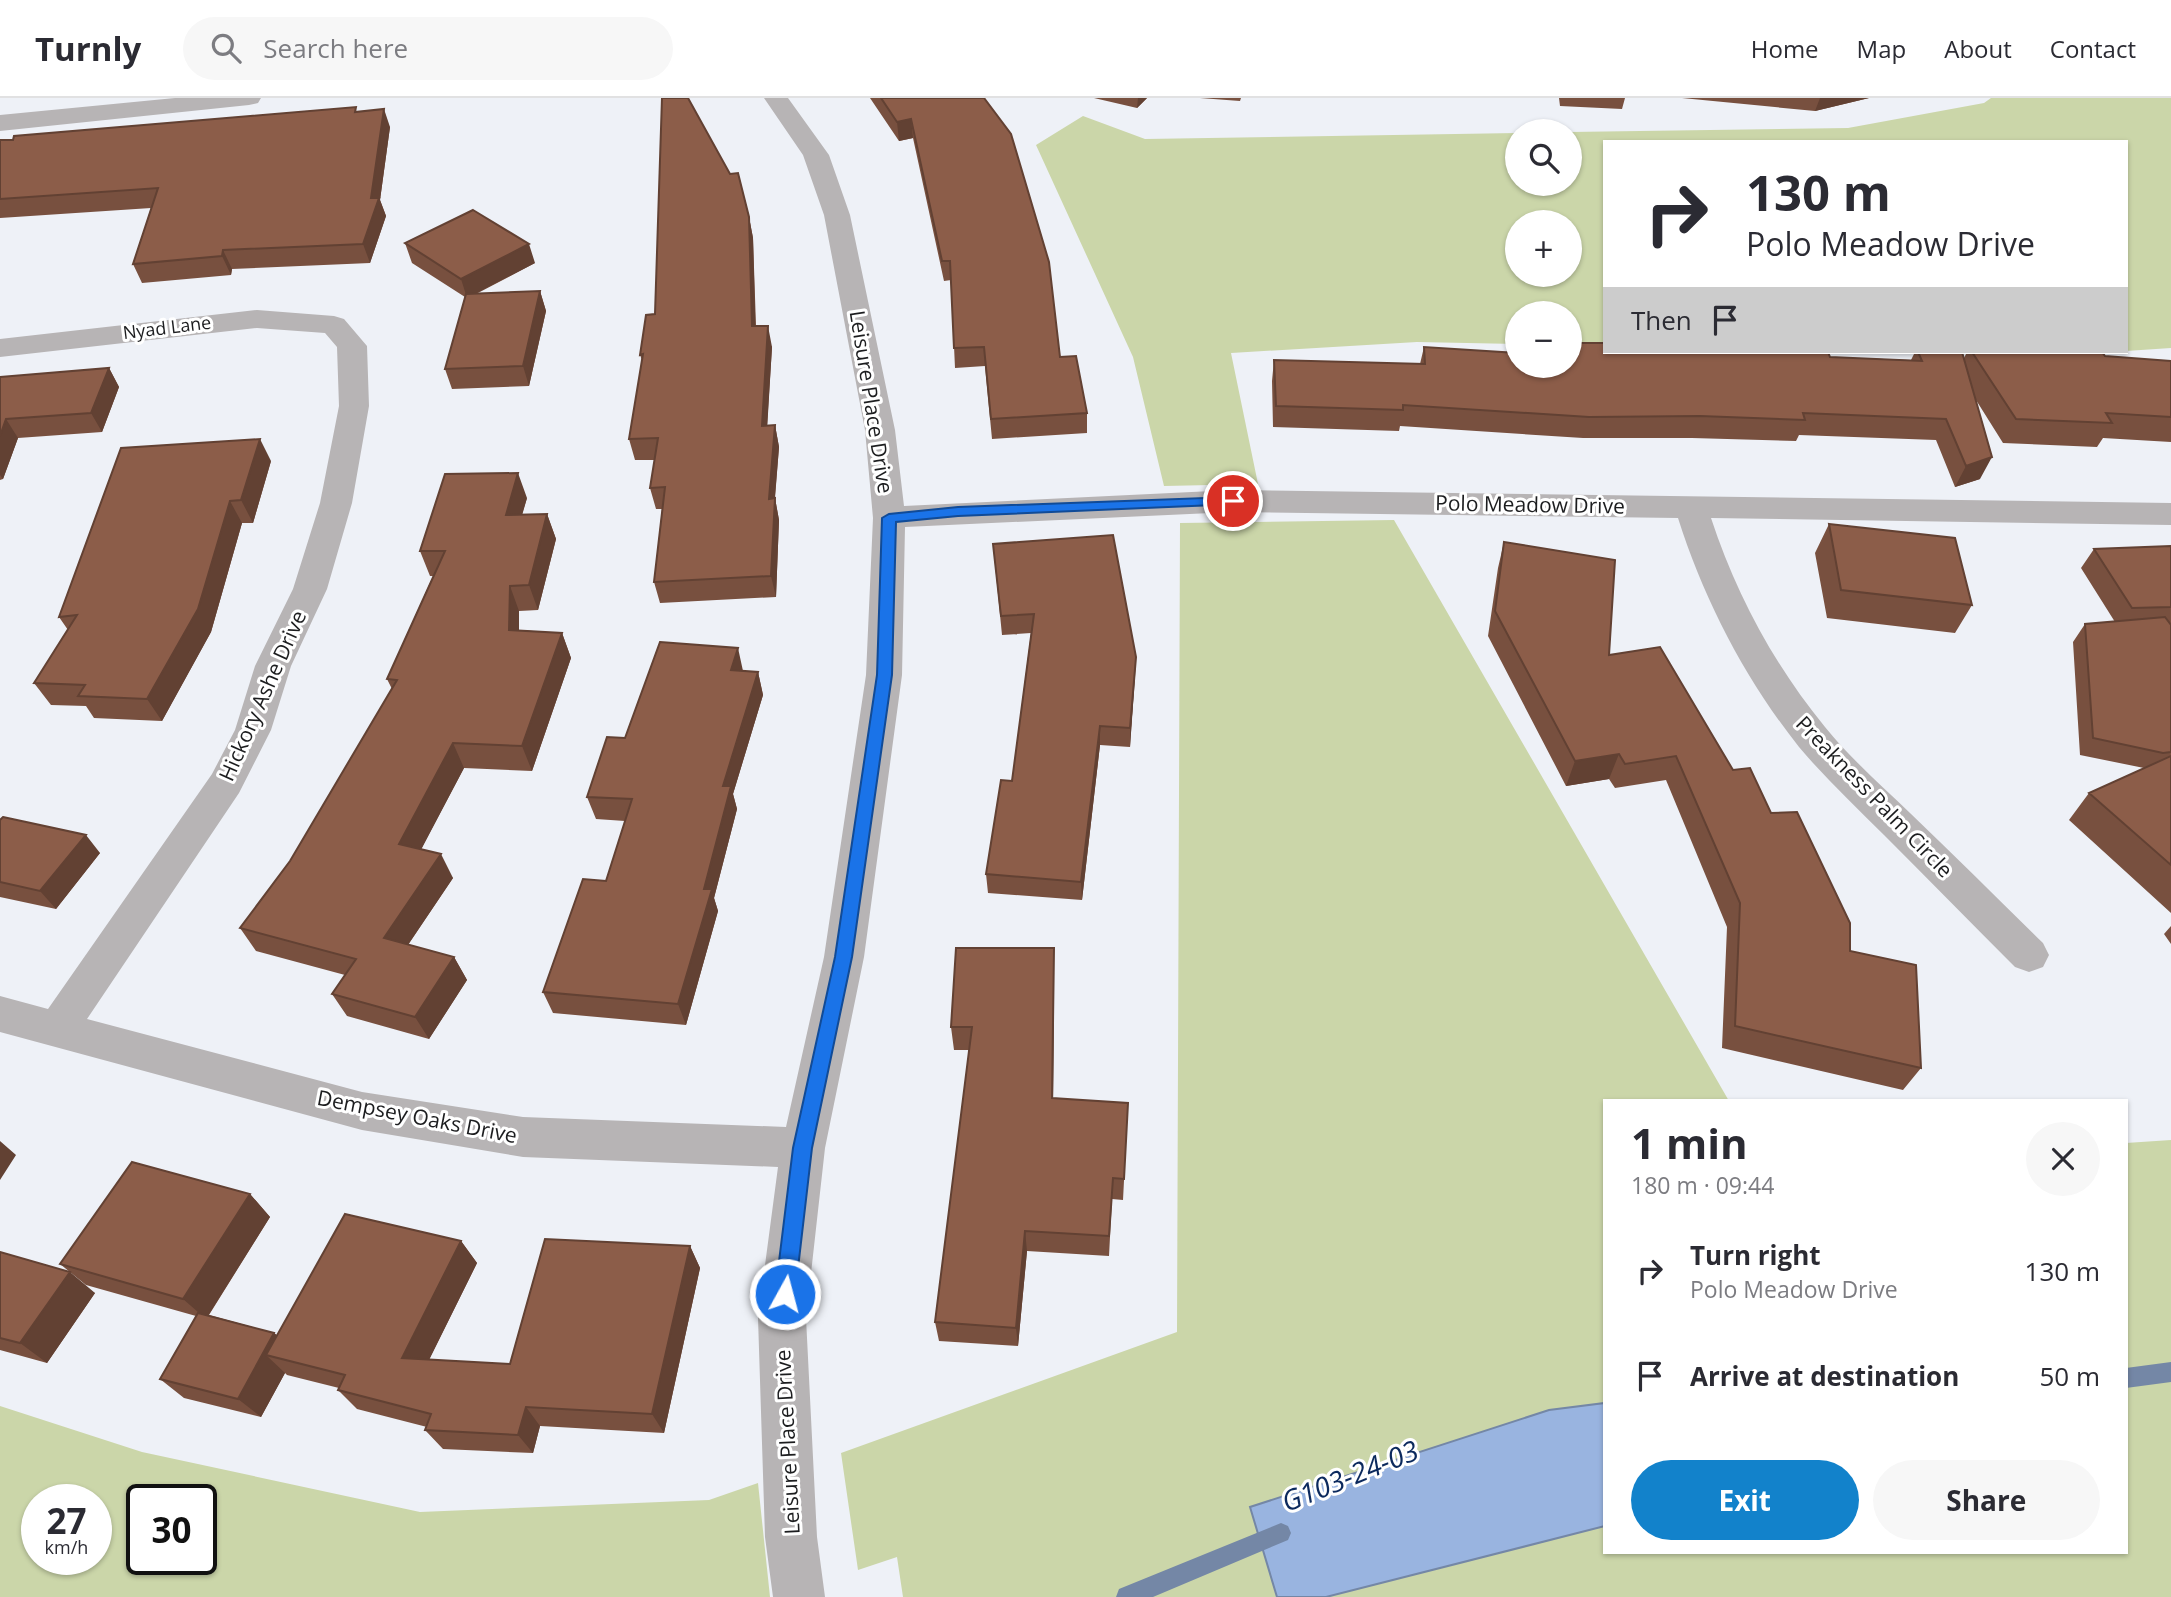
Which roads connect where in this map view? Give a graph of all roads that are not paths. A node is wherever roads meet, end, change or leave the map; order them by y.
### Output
1 (249, 98) edge
2 (776, 98) edge
3 (0, 123) edge
4 (334, 325) joint
5 (0, 348) edge
6 (1691, 507) junction
7 (2171, 514) edge
8 (889, 518) junction
9 (2029, 955) dead end
10 (0, 1014) edge
11 (58, 1028) junction
12 (803, 1148) junction
13 (798, 1592) edge

1 - 3 street
2 - 8 street, Leisure Place Drive
4 - 5 street, Nyad Lane
4 - 11 street, Hickory Ashe Drive
6 - 7 street, Polo Meadow Drive
6 - 8 street, Polo Meadow Drive
6 - 9 street, Preakness Palm Circle
8 - 12 street, Leisure Place Drive
10 - 11 street, Dempsey Oaks Drive
11 - 12 street, Dempsey Oaks Drive
12 - 13 street, Leisure Place Drive

